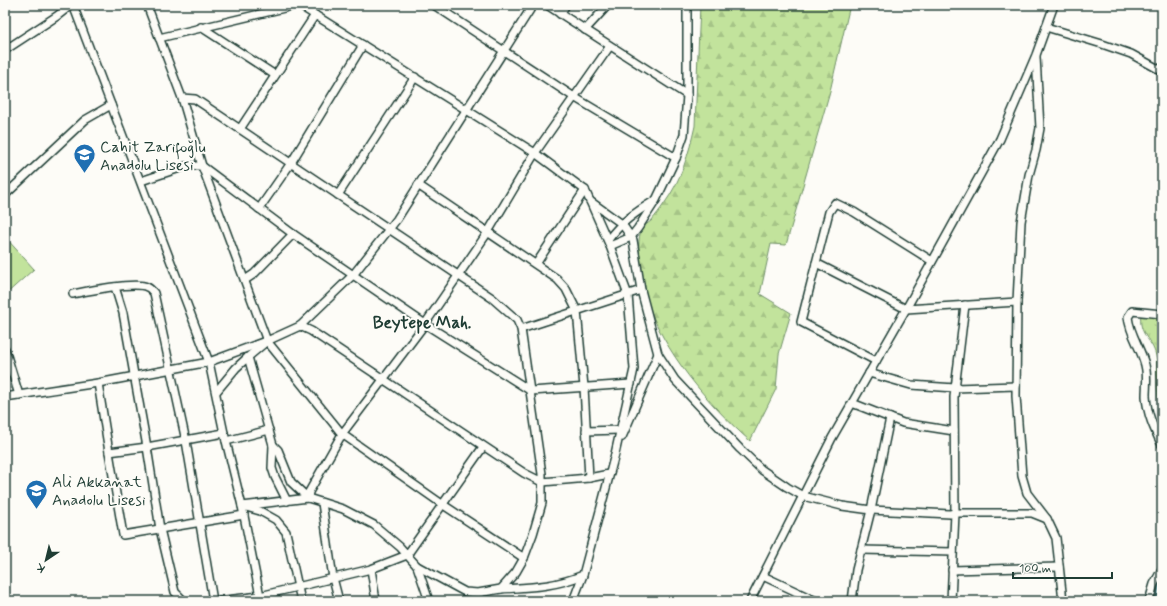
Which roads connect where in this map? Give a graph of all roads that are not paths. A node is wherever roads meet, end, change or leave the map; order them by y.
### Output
1 (72, 5) edge
2 (147, 5) edge
3 (298, 5) edge
4 (434, 5) edge
5 (533, 5) edge
6 (547, 5) edge
7 (566, 5) edge
8 (608, 5) edge
9 (688, 5) edge
10 (1054, 5) edge
11 (560, 14) junction
12 (315, 15) junction
13 (201, 27) junction
14 (1046, 27) junction
15 (585, 30) junction
16 (159, 38) junction
17 (363, 45) junction
18 (610, 46) junction
19 (5, 50) edge
20 (504, 50) junction
21 (1036, 55) junction
22 (1162, 71) edge
23 (275, 76) junction
24 (415, 77) junction
25 (687, 95) junction
26 (574, 97) junction
27 (182, 98) junction
28 (111, 105) junction
29 (466, 109) junction
30 (240, 129) junction
31 (535, 153) junction
32 (676, 158) junction
33 (291, 163) junction
34 (202, 166) junction
35 (140, 181) junction
36 (418, 185) junction
37 (586, 190) junction
38 (5, 195) edge
39 (338, 195) junction
40 (656, 200) junction
41 (590, 201) junction
42 (259, 209) junction
43 (622, 224) junction
44 (389, 229) junction
45 (488, 232) junction
46 (293, 234) junction
47 (631, 237) junction
48 (609, 243) junction
49 (932, 261) junction
50 (816, 263) junction
51 (536, 264) junction
52 (353, 275) junction
53 (458, 276) junction
54 (245, 280) junction
55 (115, 287) junction
56 (641, 290) junction
57 (73, 294) dead end
58 (628, 295) junction
59 (1017, 302) junction
60 (965, 305) junction
61 (906, 309) junction
62 (577, 311) junction
63 (1162, 314) edge
64 (425, 324) junction
65 (300, 326) junction
66 (521, 329) junction
67 (267, 341) junction
68 (5, 349) edge
69 (658, 354) junction
70 (248, 357) junction
71 (876, 361) junction
72 (210, 362) junction
73 (171, 369) junction
74 (869, 373) junction
75 (133, 376) junction
76 (383, 379) junction
77 (98, 383) junction
78 (631, 384) junction
79 (1016, 386) junction
80 (584, 387) junction
81 (955, 388) junction
82 (531, 391) junction
83 (216, 392) junction
84 (20, 395) junction
85 (5, 397) edge
86 (852, 403) junction
87 (890, 418) junction
88 (269, 430) junction
89 (620, 430) junction
90 (586, 431) junction
91 (954, 431) junction
92 (224, 433) junction
93 (342, 434) junction
94 (186, 440) junction
95 (226, 441) junction
96 (273, 445) junction
97 (1162, 445) edge
98 (483, 447) junction
99 (147, 448) junction
100 (109, 452) junction
101 (615, 454) junction
102 (609, 474) junction
103 (589, 478) junction
104 (542, 482) junction
105 (803, 496) junction
106 (308, 498) junction
107 (288, 501) junction
108 (322, 503) junction
109 (442, 504) junction
110 (242, 506) junction
111 (871, 510) junction
112 (955, 513) junction
113 (244, 515) junction
114 (1047, 519) junction
115 (200, 522) junction
116 (160, 529) junction
117 (861, 550) junction
118 (953, 552) junction
119 (406, 555) junction
120 (524, 558) junction
121 (417, 566) junction
122 (1059, 567) junction
123 (1162, 568) edge
124 (371, 569) junction
125 (952, 570) junction
126 (583, 575) junction
127 (763, 576) junction
128 (333, 578) junction
129 (297, 586) junction
130 (501, 589) junction
131 (465, 592) junction
132 (260, 599) edge
133 (184, 601) edge
134 (213, 601) edge
135 (217, 601) edge
136 (301, 601) edge
137 (339, 601) edge
138 (376, 601) edge
139 (429, 601) edge
140 (470, 601) edge
141 (573, 601) edge
142 (750, 601) edge
143 (816, 601) edge
144 (852, 601) edge
145 (950, 601) edge
146 (1063, 601) edge
147 (1149, 601) edge

1 - 19 street
1 - 28 street
2 - 16 street
3 - 12 street
3 - 13 street
4 - 20 street
5 - 20 street
6 - 11 street
7 - 11 street
8 - 15 street
9 - 25 street
10 - 14 street
11 - 15 street
12 - 17 street
12 - 23 street
13 - 16 street
13 - 23 street
14 - 21 street
14 - 22 street
15 - 18 street
16 - 27 street
17 - 24 street
17 - 33 street
18 - 25 street
18 - 26 street
20 - 26 street
20 - 29 street
21 - 49 street
21 - 59 street
23 - 30 street
24 - 29 street
24 - 39 street
25 - 32 street
26 - 31 street
26 - 32 street
27 - 30 street
27 - 34 street
28 - 35 street
28 - 38 street
29 - 31 street
29 - 36 street
30 - 33 street
31 - 37 street
31 - 45 street
32 - 40 street
33 - 39 street
33 - 42 street
34 - 35 street
34 - 42 street
34 - 54 street
35 - 72 street
36 - 44 street
36 - 45 street
37 - 41 street
37 - 51 street
39 - 44 street
40 - 43 street
40 - 47 street
41 - 43 street
41 - 48 street
42 - 46 street
43 - 47 street
43 - 48 street
44 - 52 street
44 - 53 street
45 - 51 street
45 - 53 street
46 - 52 street
46 - 54 street
47 - 48 street
47 - 56 street
48 - 58 street
49 - 50 street
49 - 61 street
50 - 61 street
50 - 71 street
51 - 62 street
52 - 64 street
52 - 65 street
53 - 64 street
53 - 66 street
54 - 67 street
55 - 57 street
55 - 73 street
55 - 75 street
56 - 58 street
56 - 69 street
58 - 62 street
58 - 78 street
59 - 60 street
59 - 79 street
60 - 61 street
60 - 81 street
61 - 71 street
62 - 66 street
62 - 80 street
63 - 97 street
64 - 76 street
64 - 82 street
65 - 67 street
65 - 76 street
66 - 82 street
67 - 70 street
67 - 72 street
67 - 93 street
68 - 84 street
69 - 101 street
69 - 105 street
70 - 83 street
70 - 88 street
71 - 74 street
72 - 73 street
72 - 83 street
73 - 75 street
73 - 94 street
74 - 81 street
74 - 86 street
75 - 77 street
75 - 99 street
76 - 93 street
76 - 98 street
77 - 84 street
77 - 100 street
78 - 80 street
78 - 89 street
79 - 81 street
79 - 114 street
80 - 82 street
80 - 90 street
81 - 91 street
82 - 104 street
83 - 92 street
84 - 85 street
86 - 87 street
86 - 105 street
87 - 91 street
87 - 111 street
88 - 95 street
88 - 96 street
89 - 90 street
89 - 101 street
90 - 103 street
91 - 112 street
92 - 94 street
92 - 95 street
93 - 106 street
93 - 109 street
94 - 99 street
94 - 115 street
95 - 110 street
96 - 106 street
96 - 107 street
98 - 104 street
98 - 109 street
99 - 100 street
99 - 116 street
100 - 116 street
101 - 102 street
102 - 103 street
102 - 126 street
103 - 104 street
104 - 120 street
105 - 111 street
105 - 127 street
106 - 107 street
106 - 108 street
107 - 110 street
108 - 119 street
108 - 128 street
109 - 119 street
109 - 120 street
110 - 113 street
110 - 129 street
111 - 112 street
111 - 117 street
112 - 114 street
112 - 118 street
113 - 115 street
113 - 132 street
114 - 122 street
115 - 116 street
115 - 134 street
116 - 133 street
117 - 118 street
117 - 144 street
118 - 125 street
119 - 121 street
119 - 124 street
120 - 130 street
121 - 131 street
121 - 139 street
122 - 125 street
122 - 146 street
123 - 147 street
124 - 128 street
124 - 138 street
125 - 145 street
126 - 130 street
126 - 141 street
127 - 142 street
127 - 143 street
128 - 129 street
128 - 137 street
129 - 132 street
129 - 136 street
130 - 131 street
131 - 140 street
132 - 135 street

